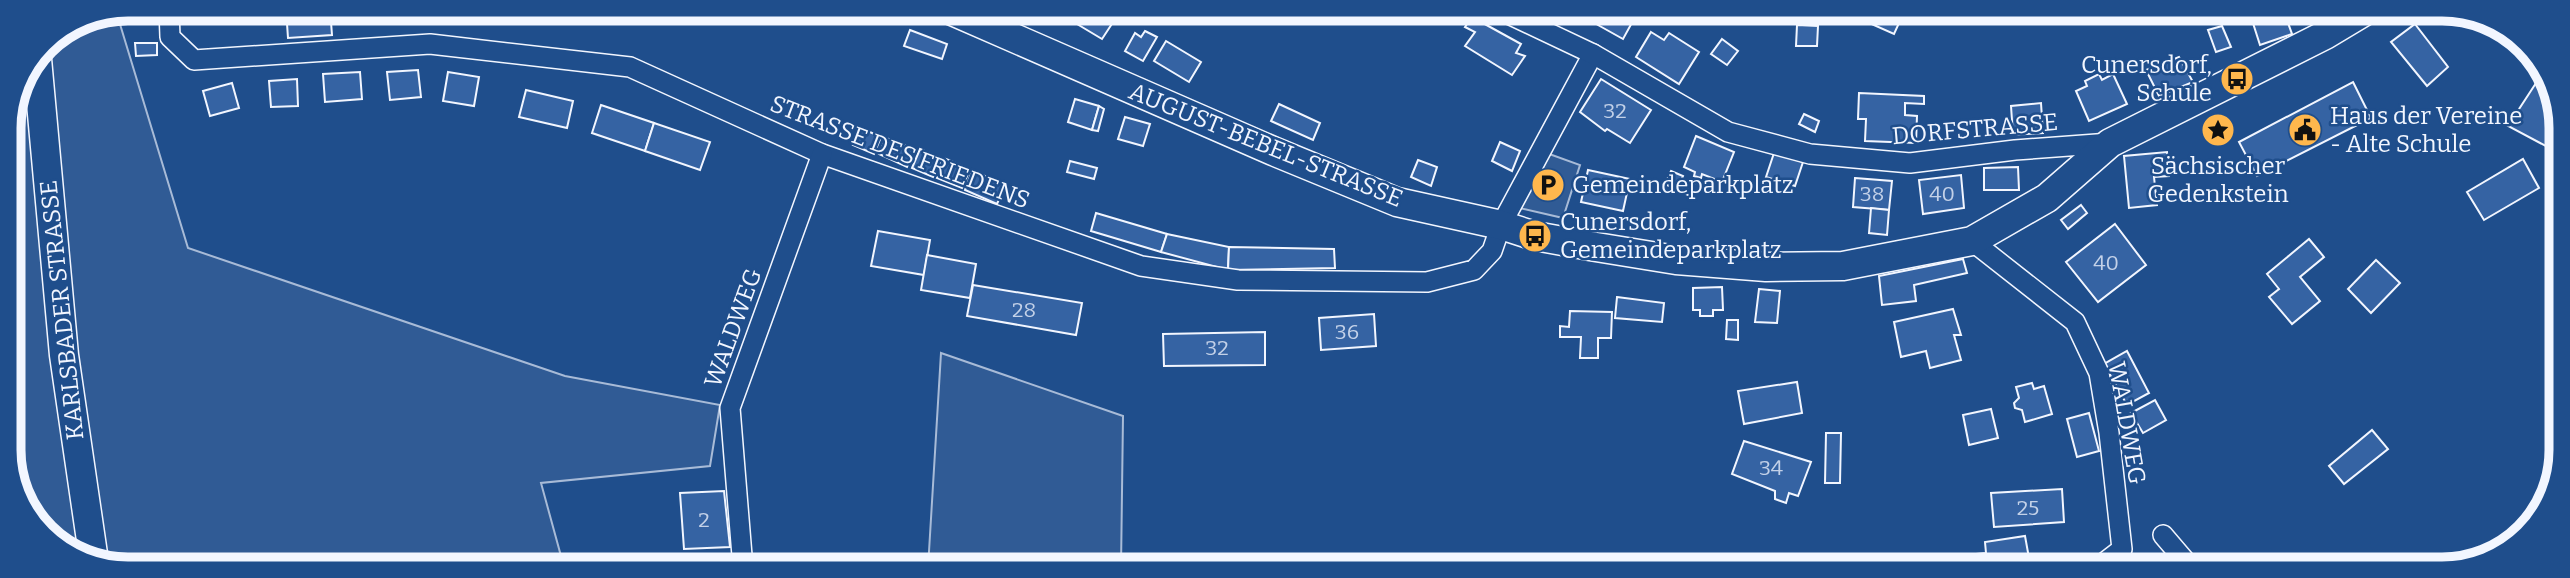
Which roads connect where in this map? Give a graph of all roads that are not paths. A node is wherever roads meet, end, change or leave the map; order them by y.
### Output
1 (169, 21) edge
2 (977, 21) edge
3 (1523, 21) edge
4 (2348, 21) edge
5 (1593, 54) junction
6 (38, 71) edge
7 (2110, 143) junction
8 (822, 154) junction
9 (1501, 225) junction
10 (1972, 241) junction
11 (2163, 535) dead end
12 (92, 550) edge
13 (742, 557) edge
14 (2112, 557) edge
15 (2182, 557) edge

1 - 8 street, STRASSE DES FRIEDENS
2 - 9 main road, AUGUST-BEBEL-STRASSE
3 - 5 street, DORFSTRASSE
4 - 7 main road, AUGUST-BEBEL-STRASSE
5 - 7 street, DORFSTRASSE
5 - 9 street, STRASSE DES FRIEDENS
6 - 12 main road, KARLSBADER STRASSE
7 - 10 main road, AUGUST-BEBEL-STRASSE
8 - 9 street, STRASSE DES FRIEDENS
8 - 13 street, WALDWEG
9 - 10 main road, AUGUST-BEBEL-STRASSE
10 - 14 street, WALDWEG
11 - 15 street

